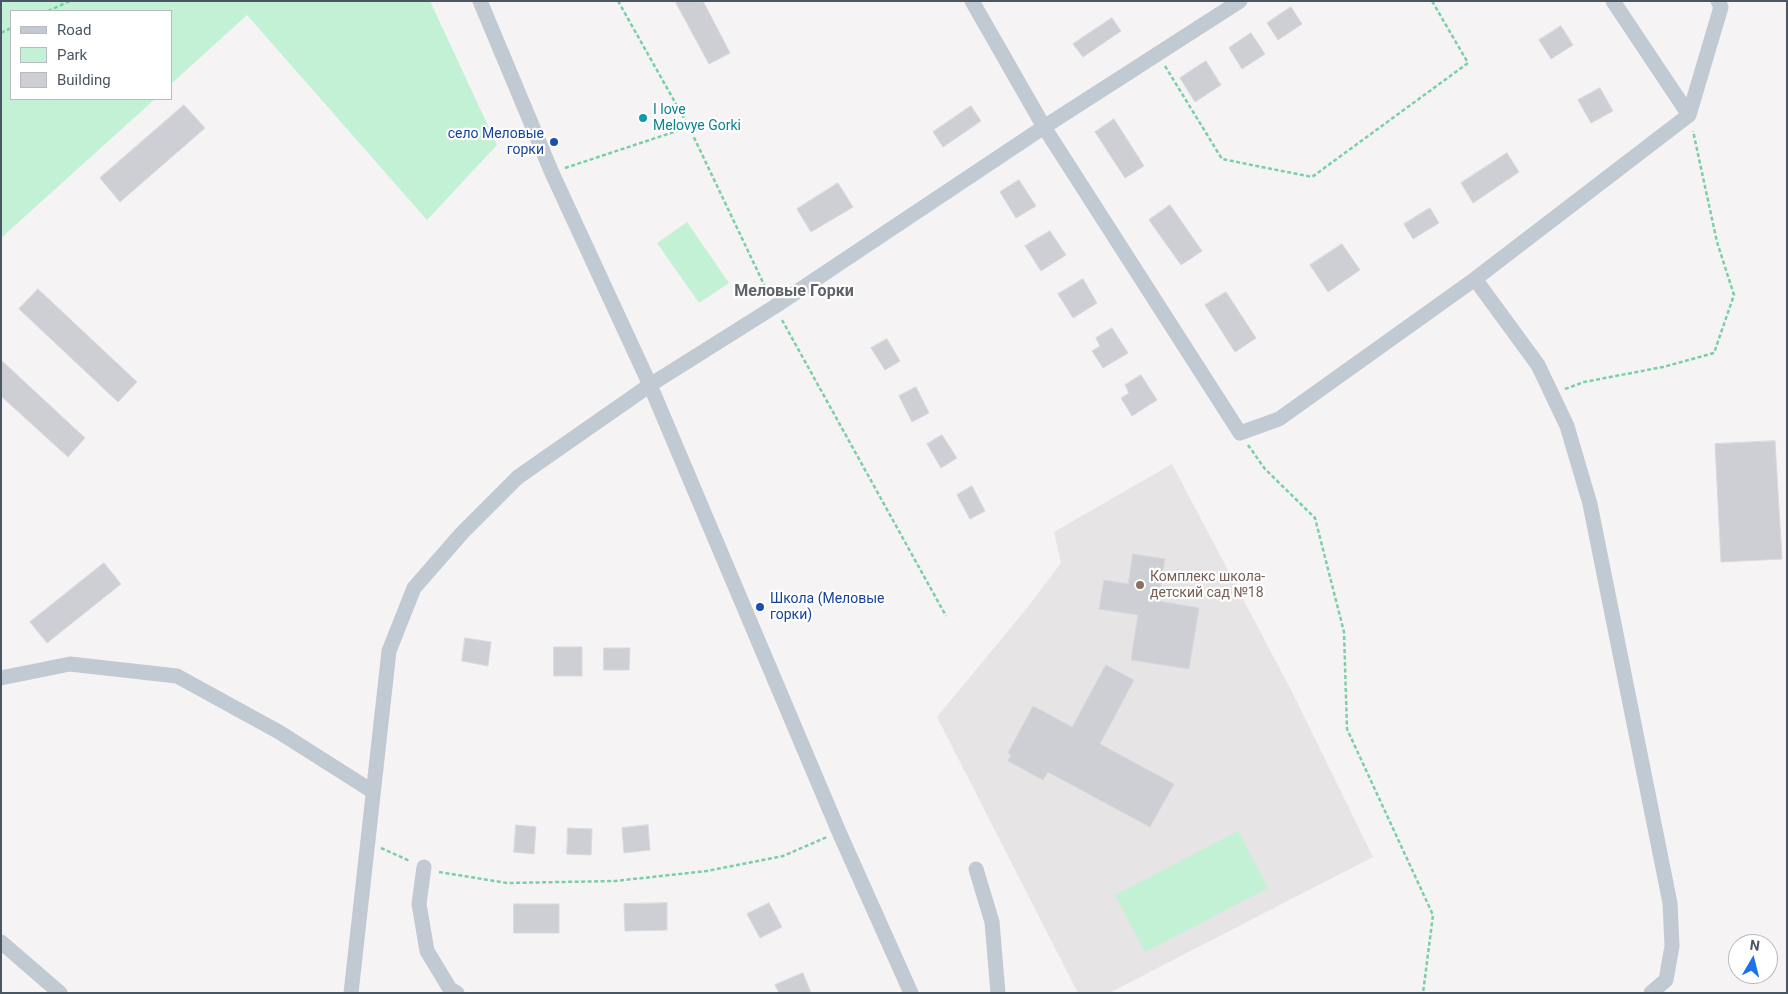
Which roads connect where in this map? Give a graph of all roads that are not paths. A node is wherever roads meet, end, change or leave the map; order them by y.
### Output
1 (480, 1) edge
2 (972, 1) edge
3 (1240, 1) edge
4 (1613, 1) edge
5 (1718, 1) edge
6 (1689, 115) junction
7 (1044, 127) junction
8 (1476, 279) junction
9 (650, 385) junction
10 (1, 678) edge
11 (372, 791) junction
12 (424, 867) road end
13 (976, 869) dead end
14 (1, 942) edge
15 (60, 993) edge
16 (351, 993) edge
17 (457, 993) edge
18 (911, 993) edge
19 (998, 993) edge
20 (1651, 993) edge

1 - 9 street
2 - 7 street
3 - 7 street
4 - 6 street
5 - 6 street
6 - 8 street
7 - 8 street
7 - 9 street
8 - 20 street
9 - 11 street
9 - 18 street
10 - 11 street
11 - 16 street
12 - 17 street
13 - 19 street
14 - 15 street

